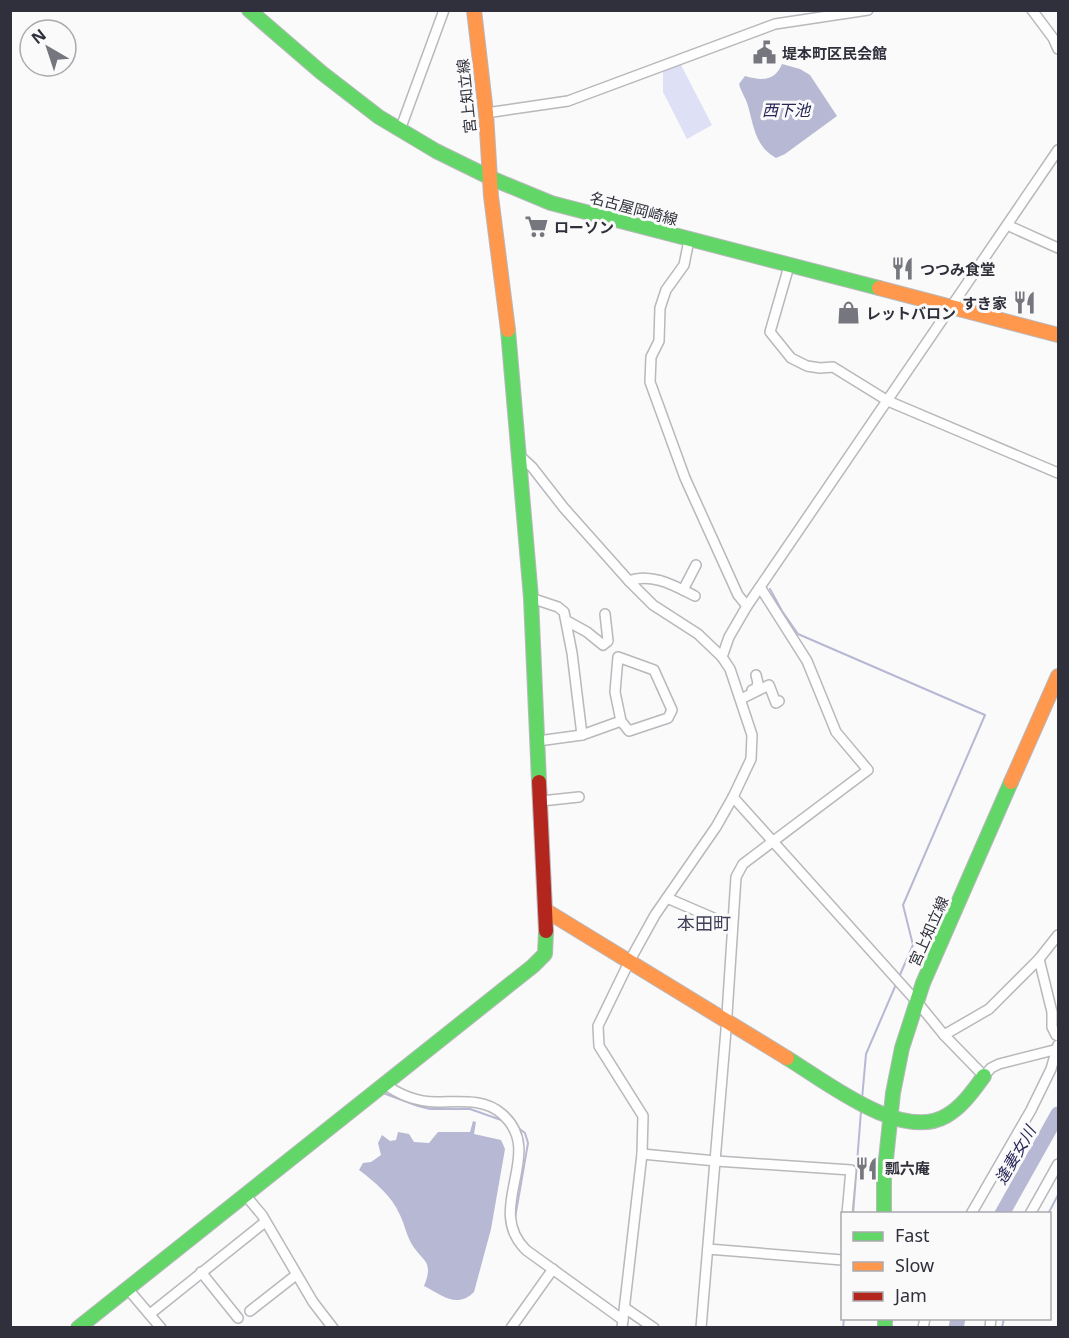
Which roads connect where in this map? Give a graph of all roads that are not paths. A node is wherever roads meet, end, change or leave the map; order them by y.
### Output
1 (249, 10) edge
2 (444, 10) edge
3 (474, 10) edge
4 (868, 10) edge
5 (1032, 10) edge
6 (1059, 49) edge
7 (486, 113) junction
8 (400, 130) junction
9 (1059, 150) edge
10 (490, 178) junction
11 (1008, 225) junction
12 (689, 240) junction
13 (1059, 248) edge
14 (789, 266) junction
15 (952, 308) junction
16 (1059, 335) edge
17 (888, 401) junction
18 (520, 456) junction
19 (1059, 473) edge
20 (696, 565) dead end
21 (628, 581) junction
22 (760, 587) junction
23 (682, 590) junction
24 (695, 596) dead end
25 (531, 598) junction
26 (747, 606) junction
27 (605, 614) dead end
28 (567, 621) junction
29 (722, 657) junction
30 (756, 675) dead end
31 (1059, 676) edge
32 (740, 698) junction
33 (779, 701) dead end
34 (621, 721) junction
35 (582, 735) junction
36 (538, 741) junction
37 (579, 797) dead end
38 (733, 797) junction
39 (540, 801) junction
40 (773, 842) junction
41 (667, 898) junction
42 (545, 910) junction
43 (732, 926) junction
44 (1059, 935) edge
45 (1039, 959) junction
46 (629, 962) junction
47 (918, 1003) junction
48 (727, 1021) junction
49 (944, 1035) junction
50 (1059, 1036) edge
51 (1058, 1047) edge
52 (984, 1076) junction
53 (385, 1084) junction
54 (890, 1119) junction
55 (642, 1154) junction
56 (716, 1161) junction
57 (1059, 1164) edge
58 (246, 1196) junction
59 (847, 1212) edge
60 (884, 1212) edge
61 (973, 1212) edge
62 (1031, 1212) edge
63 (265, 1222) junction
64 (708, 1249) junction
65 (841, 1260) edge
66 (553, 1269) junction
67 (201, 1272) junction
68 (296, 1275) junction
69 (128, 1288) junction
70 (625, 1308) junction
71 (250, 1311) dead end
72 (150, 1314) junction
73 (238, 1318) dead end
74 (623, 1324) edge
75 (78, 1328) edge
76 (161, 1328) edge
77 (333, 1328) edge
78 (511, 1328) edge
79 (654, 1328) edge
80 (701, 1328) edge

1 - 8 street, 名古屋岡崎線
2 - 8 street
3 - 7 street, 宮上知立線
4 - 7 street
5 - 6 street
7 - 10 street, 宮上知立線
8 - 10 street, 名古屋岡崎線
9 - 11 street
10 - 12 street, 名古屋岡崎線
10 - 18 street, 宮上知立線
11 - 13 street
11 - 15 street
12 - 14 street, 名古屋岡崎線
12 - 26 street
14 - 15 street, 名古屋岡崎線
14 - 17 street
15 - 16 street, 名古屋岡崎線
15 - 17 street
17 - 19 street
17 - 22 street
18 - 21 street
18 - 25 street, 宮上知立線
20 - 23 street
21 - 23 street
21 - 29 street
22 - 26 street
22 - 40 street
23 - 24 street
25 - 28 street
25 - 36 street, 宮上知立線
26 - 29 street
27 - 28 street
28 - 35 street
29 - 32 street
30 - 32 street
31 - 47 street, 宮上知立線
32 - 33 street
32 - 38 street
34 - 34 street
34 - 35 street
35 - 36 street
36 - 39 street, 宮上知立線
37 - 39 street
38 - 40 street
38 - 41 street
39 - 42 street, 宮上知立線
40 - 43 street
40 - 47 street
41 - 43 street
41 - 46 street
42 - 46 street
42 - 53 street, 宮上知立線
43 - 48 street
44 - 45 street
45 - 49 street
45 - 50 street
46 - 48 street
46 - 55 street
47 - 49 street
47 - 54 street, 宮上知立線
48 - 54 street
48 - 56 street
49 - 52 street
51 - 52 street
51 - 61 street
52 - 54 street
53 - 58 street, 宮上知立線
53 - 66 street
54 - 60 street, 宮上知立線
55 - 56 street
55 - 70 street
56 - 59 street
56 - 64 street
57 - 62 street
58 - 63 street
58 - 69 street, 宮上知立線
63 - 67 street
63 - 68 street
64 - 65 street
64 - 80 street
66 - 74 street
66 - 78 street
67 - 72 street
67 - 73 street
68 - 71 street
68 - 77 street
69 - 72 street
69 - 75 street, 宮上知立線
70 - 74 street
70 - 79 street
72 - 76 street

